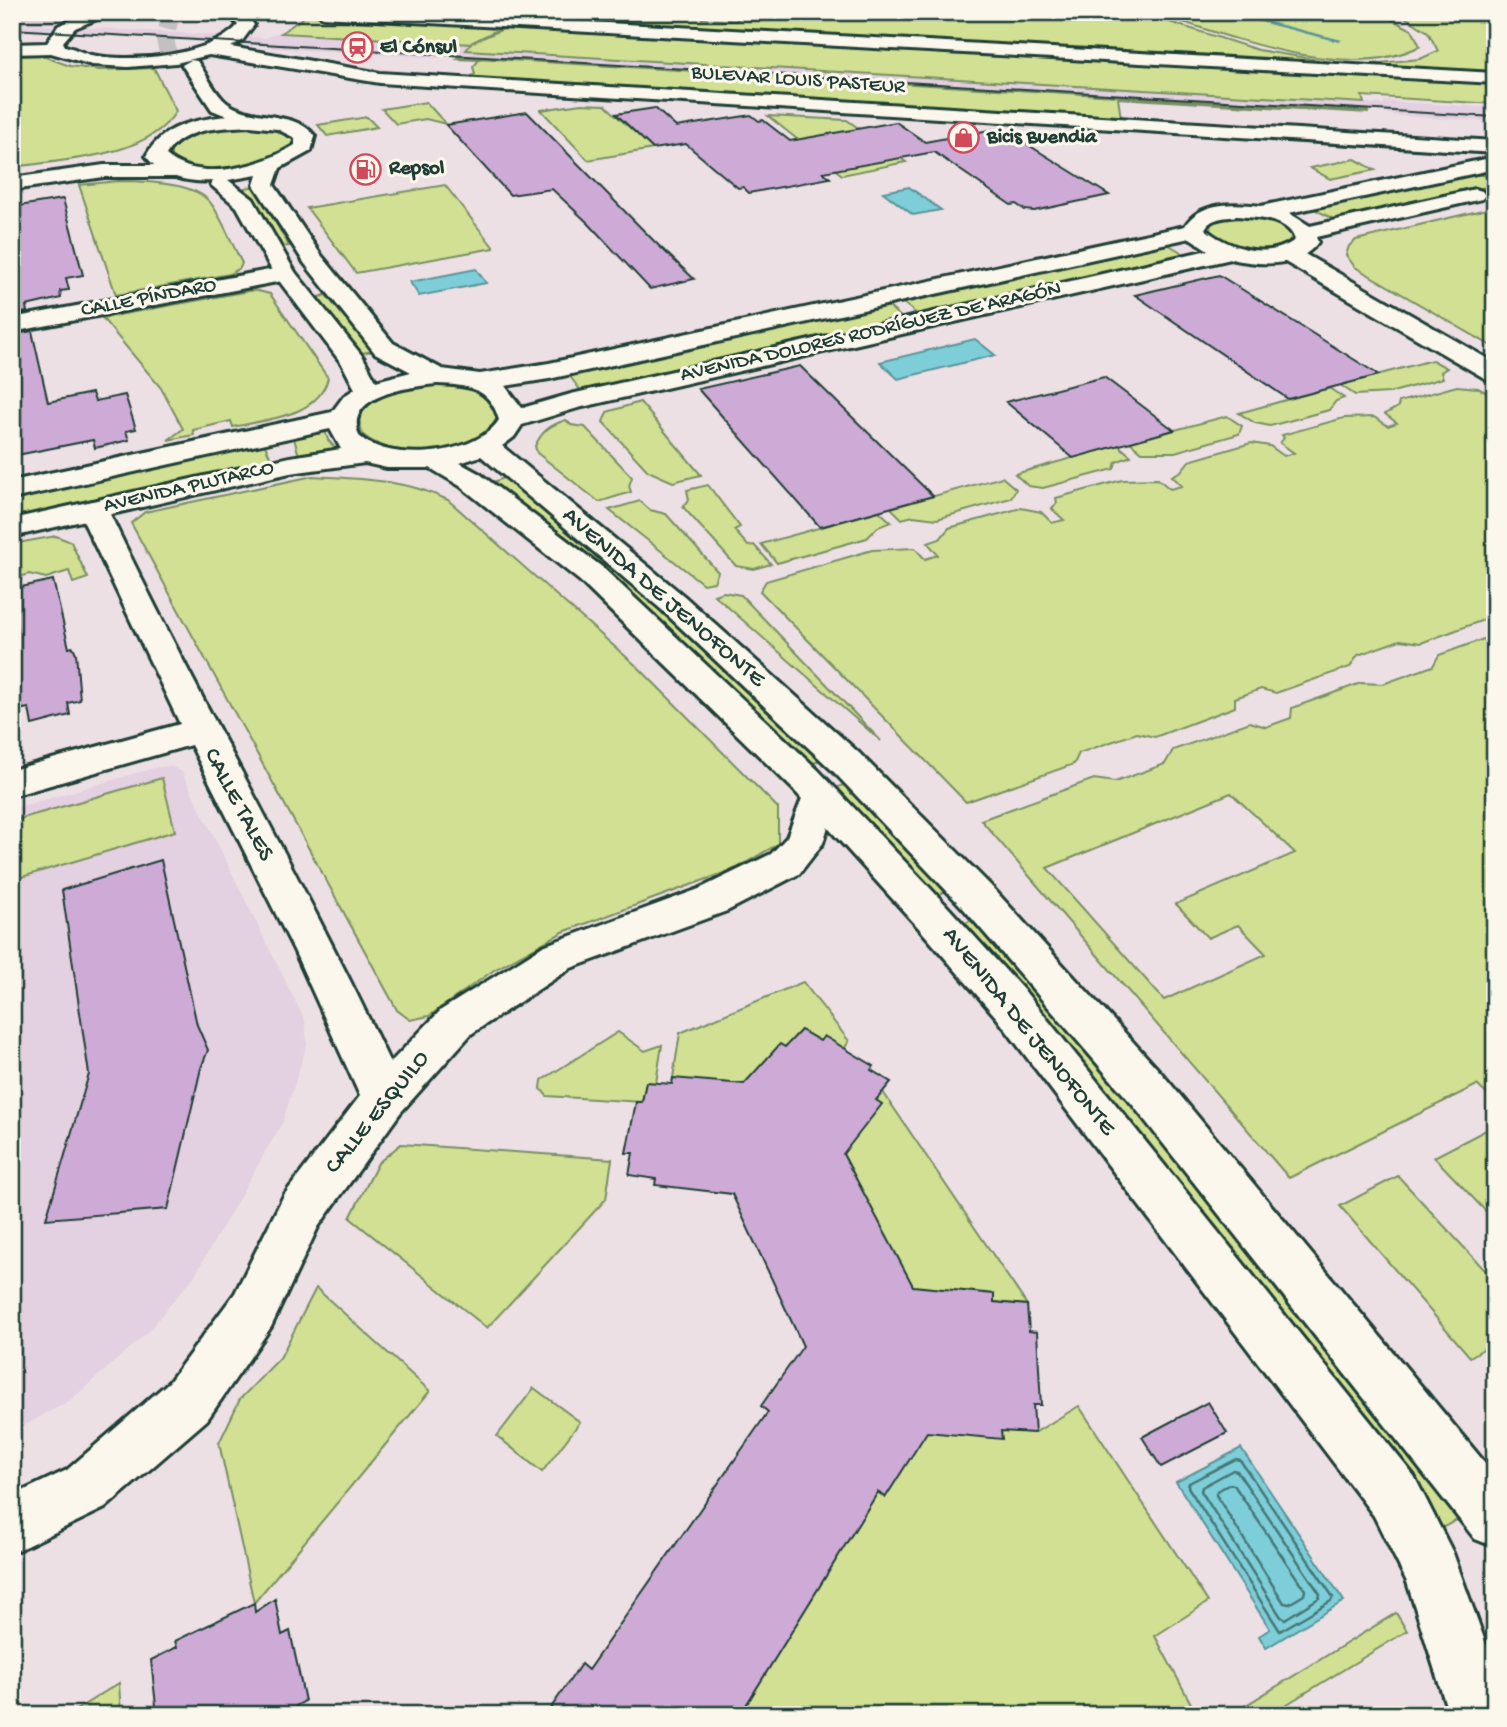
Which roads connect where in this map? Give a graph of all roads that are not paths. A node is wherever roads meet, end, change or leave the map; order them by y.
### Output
1 (106, 12) edge
2 (234, 12) edge
3 (323, 12) edge
4 (86, 15) edge
5 (58, 41) junction
6 (12, 43) edge
7 (12, 49) edge
8 (205, 50) junction
9 (191, 65) tunnel mouth
10 (1495, 78) edge
11 (193, 109) dead end
12 (250, 120) junction
13 (184, 132) junction
14 (1390, 141) junction
15 (159, 147) junction
16 (1495, 147) edge
17 (1495, 163) edge
18 (270, 167) junction
19 (176, 171) junction
20 (209, 175) junction
21 (12, 176) edge
22 (1436, 177) junction
23 (12, 184) edge
24 (1495, 191) edge
25 (1261, 212) junction
26 (1194, 231) junction
27 (1306, 233) junction
28 (1231, 252) junction
29 (1288, 254) junction
30 (285, 274) junction
31 (12, 325) edge
32 (1495, 374) edge
33 (437, 376) junction
34 (480, 382) junction
35 (369, 393) junction
36 (343, 418) junction
37 (498, 432) junction
38 (368, 454) junction
39 (436, 460) junction
40 (12, 490) edge
41 (93, 510) junction
42 (12, 528) edge
43 (199, 731) junction
44 (12, 783) edge
45 (819, 797) junction
46 (384, 1099) junction
47 (1495, 1520) edge
48 (12, 1525) edge
49 (1480, 1715) edge

1 - 4 main road
2 - 8 main road
3 - 10 main road, BULEVAR LOUIS PASTEUR
4 - 5 main road
5 - 6 main road
5 - 7 main road
5 - 8 main road
8 - 14 main road, BULEVAR LOUIS PASTEUR
9 - 12 main road
11 - 13 main road
12 - 13 main road
12 - 18 main road
13 - 15 main road
14 - 16 main road, BULEVAR LOUIS PASTEUR
14 - 22 main road, BULEVAR LOUIS PASTEUR
15 - 19 main road
15 - 21 main road
17 - 22 main road
18 - 20 main road
18 - 33 main road
19 - 20 main road
19 - 23 main road
20 - 30 main road
22 - 25 main road
24 - 27 main road
25 - 26 main road
25 - 27 main road
26 - 28 main road
26 - 34 main road, AVENIDA DOLORES RODRÍGUEZ DE ARAGÓN
27 - 29 main road
28 - 29 main road
28 - 37 main road, AVENIDA DOLORES RODRÍGUEZ DE ARAGÓN
29 - 32 main road
30 - 31 main road, CALLE PÍNDARO
30 - 35 main road
33 - 34 main road
33 - 35 main road
34 - 37 main road
35 - 36 main road
36 - 38 main road
36 - 40 main road, AVENIDA PLUTARCO
37 - 39 main road, AVENIDA DOLORES RODRÍGUEZ DE ARAGÓN
37 - 47 main road, AVENIDA DE JENOFONTE
38 - 39 main road, AVENIDA DOLORES RODRÍGUEZ DE ARAGÓN
38 - 41 main road, AVENIDA PLUTARCO
39 - 45 main road, AVENIDA DE JENOFONTE
41 - 42 main road, AVENIDA PLUTARCO
41 - 43 main road, CALLE TALES
43 - 44 main road
43 - 46 main road, CALLE TALES
45 - 46 main road, CALLE ESQUILO
45 - 49 main road, AVENIDA DE JENOFONTE
46 - 48 main road, CALLE ESQUILO

